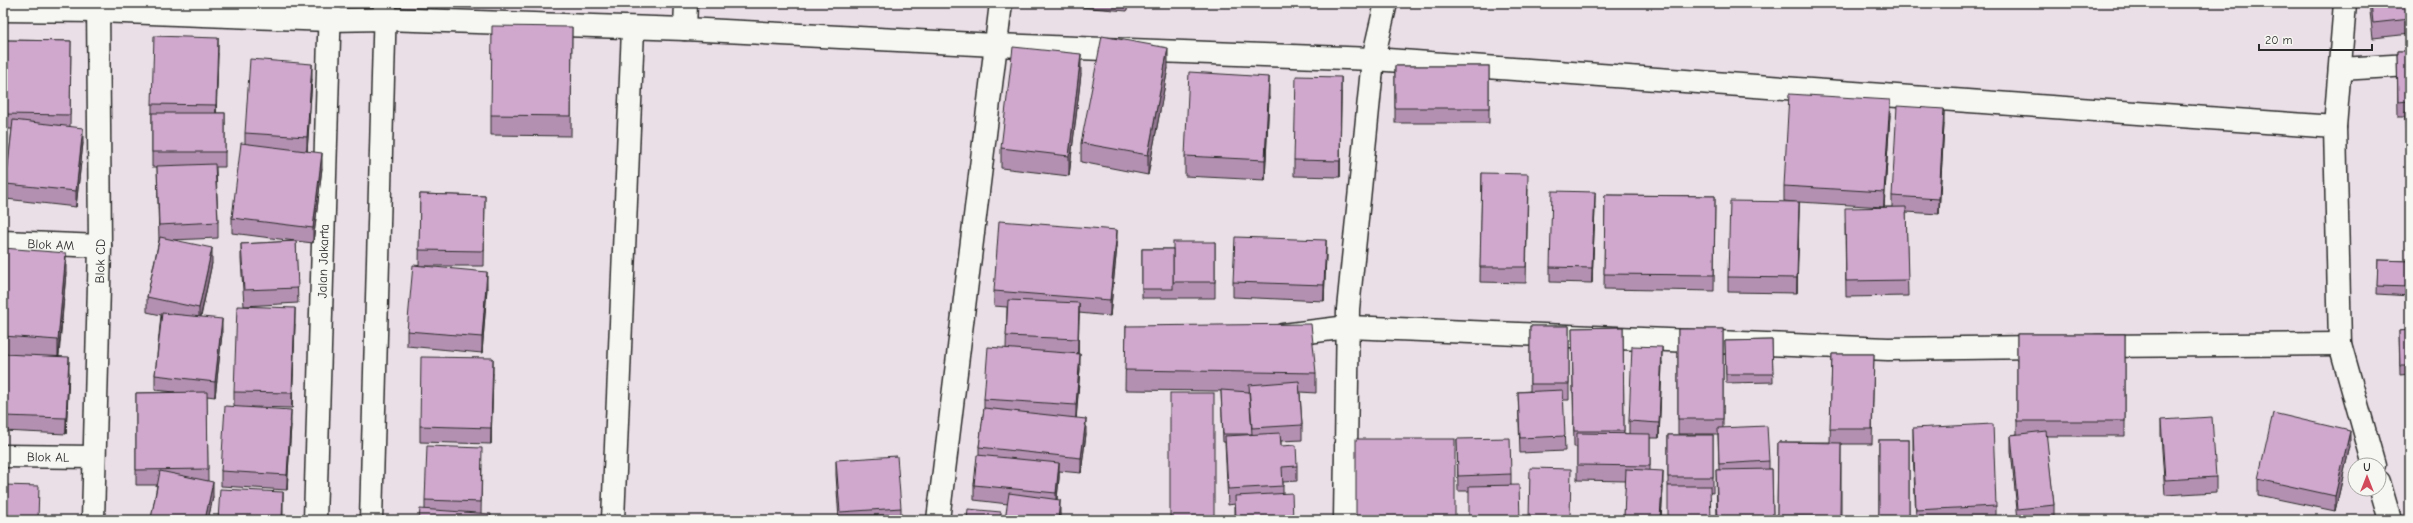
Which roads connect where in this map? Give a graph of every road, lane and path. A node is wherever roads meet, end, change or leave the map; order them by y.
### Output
1 (686, 3) edge
2 (1001, 3) edge
3 (1386, 3) edge
4 (2345, 3) edge
5 (98, 7) edge
6 (3, 10) edge
7 (385, 11) edge
8 (330, 12) edge
9 (633, 29) junction
10 (685, 29) junction
11 (995, 45) junction
12 (1373, 59) junction
13 (2410, 65) edge
14 (2340, 69) junction
15 (2335, 127) junction
16 (3, 242) edge
17 (100, 246) junction
18 (1348, 327) junction
19 (1266, 336) edge
20 (2340, 344) junction
21 (3, 456) edge
22 (94, 457) junction
23 (2372, 457) edge
24 (2383, 497) edge
25 (93, 520) edge
26 (315, 520) edge
27 (371, 520) edge
28 (613, 520) edge
29 (938, 520) edge
30 (1345, 520) edge
31 (2390, 520) edge

1 - 10 street
2 - 11 street
3 - 12 street
4 - 14 street
5 - 6 street
5 - 8 street
5 - 17 street, Blok CD
7 - 8 street
7 - 9 street
7 - 27 street
8 - 26 street, Jalan Jakarta
9 - 10 street
9 - 28 street
10 - 11 street
11 - 12 street
11 - 29 street
12 - 15 street
12 - 18 street
13 - 14 street
14 - 15 street
15 - 20 street
16 - 17 street, Blok AM
17 - 22 street, Blok CD
18 - 19 street
18 - 20 street
18 - 30 street
20 - 23 street
21 - 22 street, Blok AL
22 - 25 street, Blok CD
24 - 31 street

